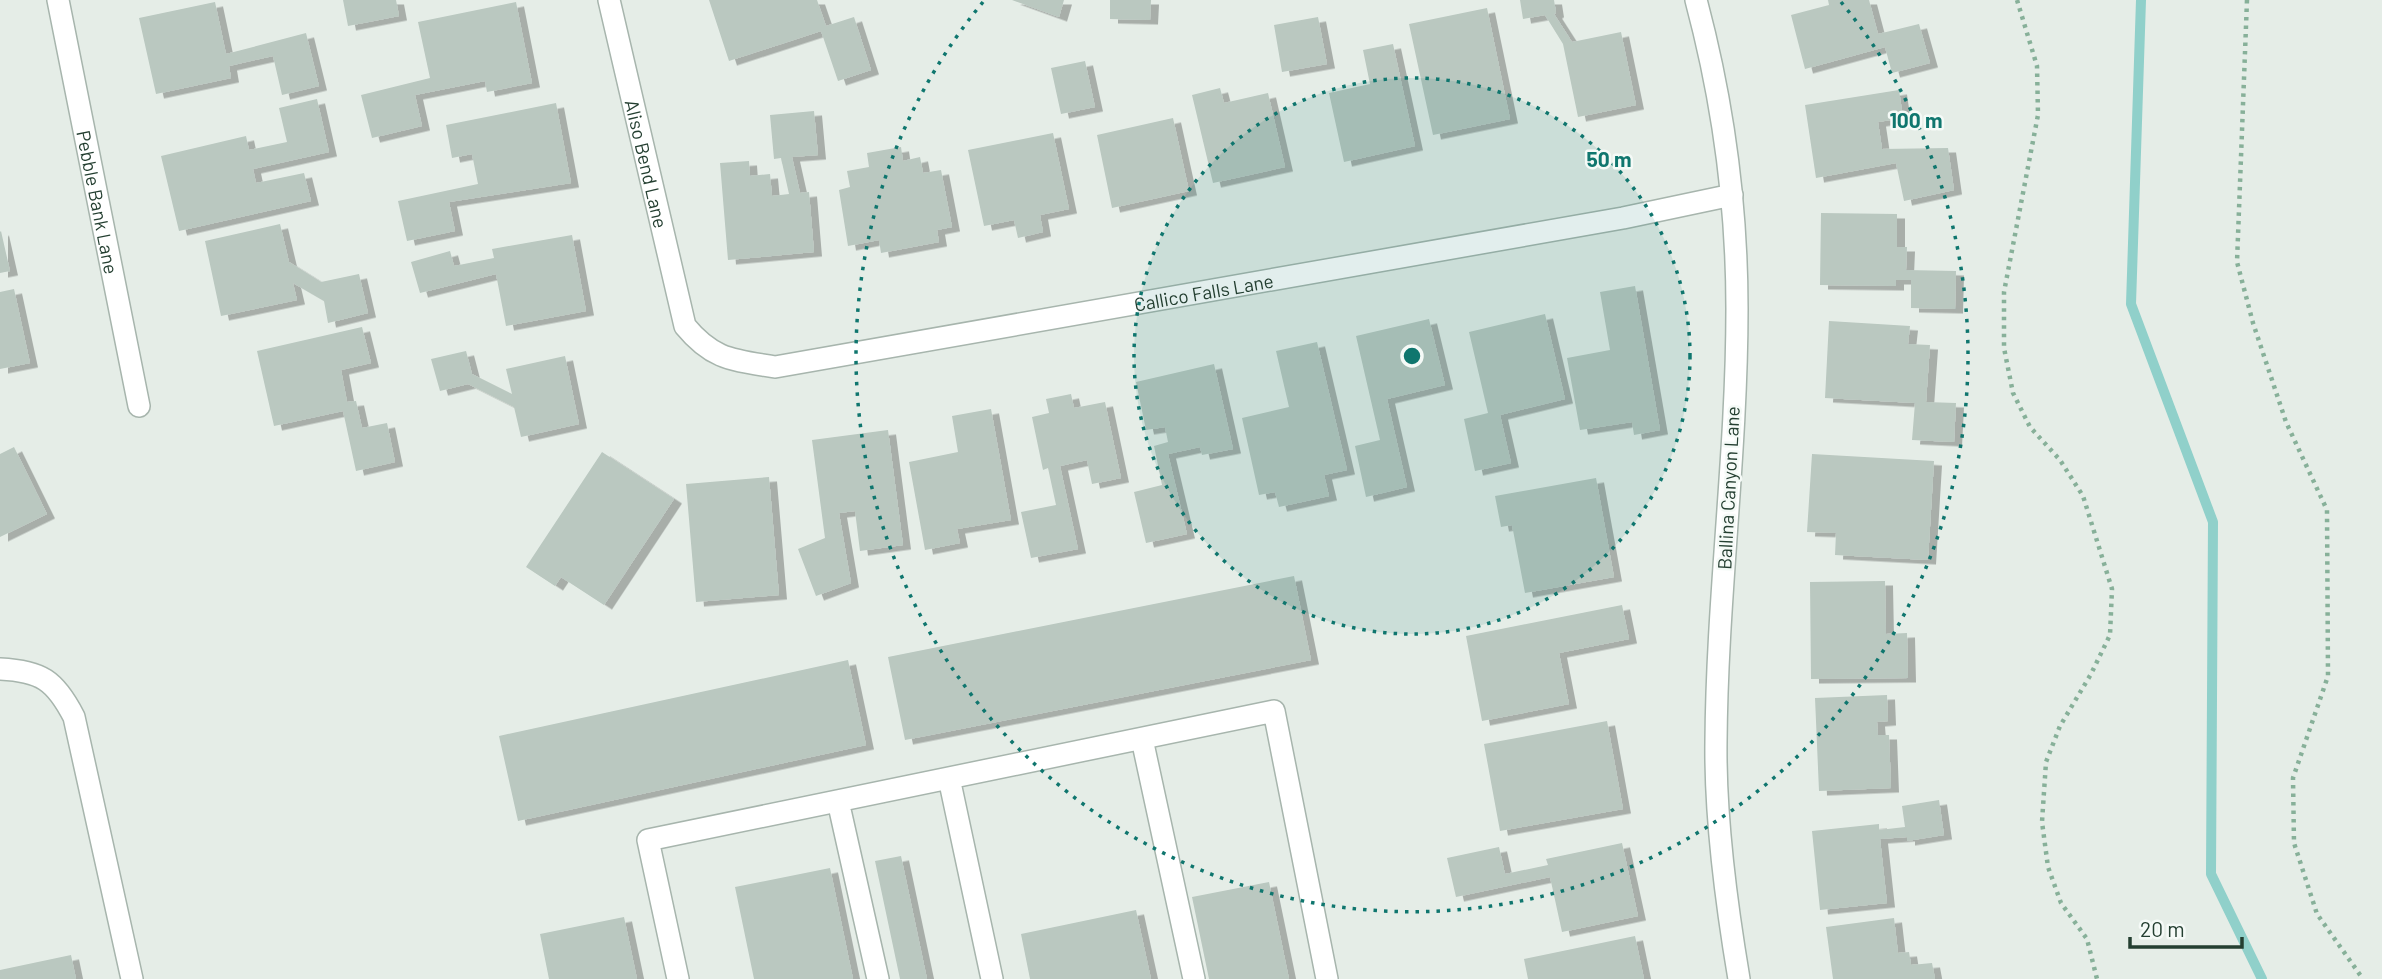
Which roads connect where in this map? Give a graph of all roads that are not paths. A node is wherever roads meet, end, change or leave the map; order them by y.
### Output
1 (58, 0) edge
2 (609, 0) edge
3 (1696, 0) edge
4 (1732, 195) junction
5 (685, 326) joint
6 (139, 406) dead end
7 (0, 669) edge
8 (1142, 738) junction
9 (949, 778) junction
10 (838, 800) junction
11 (132, 979) edge
12 (678, 979) edge
13 (878, 979) edge
14 (992, 979) edge
15 (1194, 979) edge
16 (1327, 979) edge
17 (1740, 979) edge

1 - 6 street, Pebble Bank Lane
2 - 5 street, Aliso Bend Lane
3 - 4 street, Ballina Canyon Lane
4 - 5 street, Callico Falls Lane
4 - 17 street, Ballina Canyon Lane
7 - 11 street
8 - 9 street
8 - 15 street
8 - 16 street
9 - 10 street
9 - 14 street
10 - 12 street
10 - 13 street

